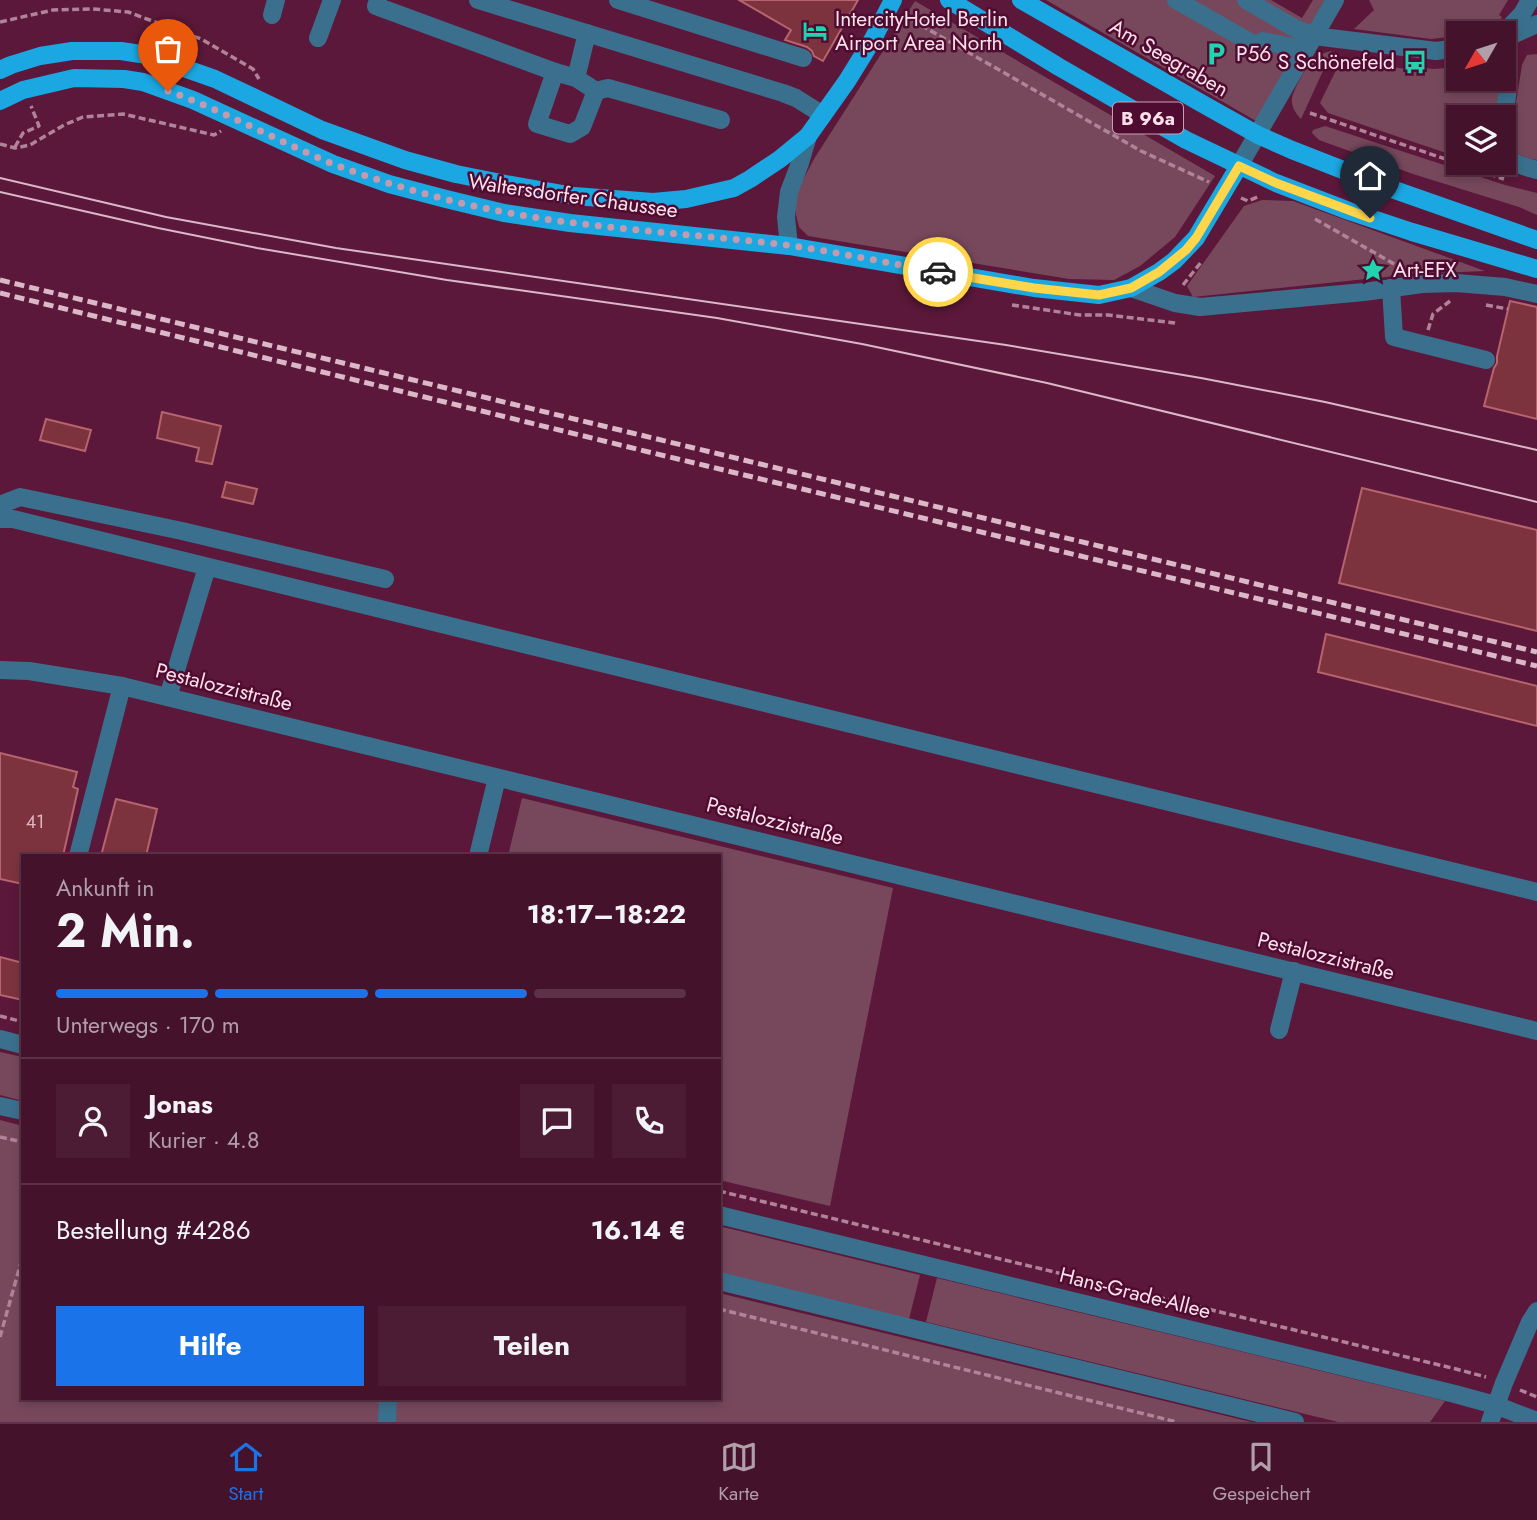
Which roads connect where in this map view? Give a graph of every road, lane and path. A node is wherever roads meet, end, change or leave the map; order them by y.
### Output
1 (332, 0) edge
2 (378, 0) edge
3 (478, 0) edge
4 (618, 0) edge
5 (949, 0) edge
6 (1021, 0) edge
7 (1176, 0) edge
8 (1245, 0) edge
9 (1335, 0) edge
10 (1530, 0) edge
11 (891, 4) edge
12 (0, 22) edge
13 (1516, 22) edge
14 (1537, 24) edge
15 (587, 33) junction
16 (1516, 33) edge
17 (1537, 36) edge
18 (1516, 37) edge
19 (318, 38) dead end
20 (1310, 43) junction
21 (1446, 50) edge
22 (803, 58) dead end
23 (0, 70) edge
24 (555, 72) junction
25 (576, 78) junction
26 (251, 79) dead end
27 (596, 91) junction
28 (0, 101) edge
29 (32, 109) dead end
30 (1310, 113) dead end
31 (823, 115) junction
32 (721, 120) dead end
33 (224, 130) dead end
34 (1258, 135) junction
35 (808, 136) junction
36 (0, 144) edge
37 (15, 148) junction
38 (1516, 164) edge
39 (1239, 166) junction
40 (1537, 170) edge
41 (1507, 180) dead end
42 (1225, 190) junction
43 (1269, 196) dead end
44 (1244, 200) dead end
45 (1311, 217) dead end
46 (1537, 240) edge
47 (789, 246) junction
48 (1537, 269) edge
49 (1423, 284) junction
50 (1131, 288) junction
51 (1391, 288) junction
52 (1537, 294) edge
53 (1453, 300) dead end
54 (1425, 345) junction
55 (1486, 360) dead end
56 (0, 505) edge
57 (0, 519) edge
58 (207, 567) junction
59 (385, 579) dead end
60 (0, 670) edge
61 (122, 686) junction
62 (168, 697) junction
63 (497, 778) junction
64 (79, 854) edge
65 (478, 854) edge
66 (1537, 892) edge
67 (1294, 971) junction
68 (0, 1016) edge
69 (21, 1021) edge
70 (1279, 1031) dead end
71 (1537, 1031) edge
72 (0, 1039) edge
73 (21, 1044) edge
74 (0, 1106) edge
75 (21, 1111) edge
76 (0, 1137) edge
77 (21, 1142) edge
78 (721, 1191) edge
79 (721, 1215) edge
80 (21, 1262) edge
81 (721, 1281) edge
82 (721, 1309) edge
83 (1537, 1311) edge
84 (0, 1337) edge
85 (1504, 1383) junction
86 (1537, 1397) edge
87 (388, 1400) edge
88 (1493, 1413) edge
89 (387, 1422) edge
90 (1177, 1422) edge
91 (1295, 1422) edge
92 (1537, 1422) edge

1 - 19 street
2 - 24 street
3 - 15 street
4 - 22 street
5 - 39 main road, B 96a
6 - 34 main road, Am Seegraben / B 96a
7 - 20 street
8 - 20 street
9 - 20 street
10 - 13 street
11 - 31 main road, Waltersdorfer Chaussee
11 - 42 path
12 - 26 path
14 - 16 street
15 - 25 street
15 - 31 street
17 - 18 street
20 - 21 street
20 - 34 street
23 - 35 main road, Waltersdorfer Chaussee
24 - 25 street
24 - 27 street
25 - 27 street
27 - 32 street
28 - 47 main road, Waltersdorfer Chaussee
29 - 37 path
30 - 41 path
31 - 35 main road, Waltersdorfer Chaussee
33 - 37 path
34 - 39 street
34 - 46 main road, B 96a
35 - 47 street, Waltersdorfer Chaussee
36 - 37 path
38 - 40 street
39 - 42 main road, Waltersdorfer Chaussee
39 - 48 main road, B 96a
42 - 50 main road, Waltersdorfer Chaussee
43 - 44 path
45 - 49 path
47 - 50 main road, Waltersdorfer Chaussee
49 - 51 street
49 - 52 street
50 - 51 street
51 - 54 street
53 - 54 path
54 - 55 street
56 - 59 street
57 - 58 street
58 - 62 street
58 - 66 street
60 - 61 street, Pestalozzistraße
61 - 62 street, Pestalozzistraße
61 - 64 street
62 - 63 street, Pestalozzistraße
63 - 65 street
63 - 67 street, Pestalozzistraße
67 - 70 street
67 - 71 street, Pestalozzistraße
68 - 69 path
72 - 73 street
74 - 75 street
76 - 77 path
78 - 85 path
79 - 88 street, Hans-Grade-Allee
80 - 84 path
81 - 91 street
82 - 90 path
83 - 85 street
85 - 86 path
85 - 88 street
87 - 89 street
88 - 92 street, Hans-Grade-Allee

